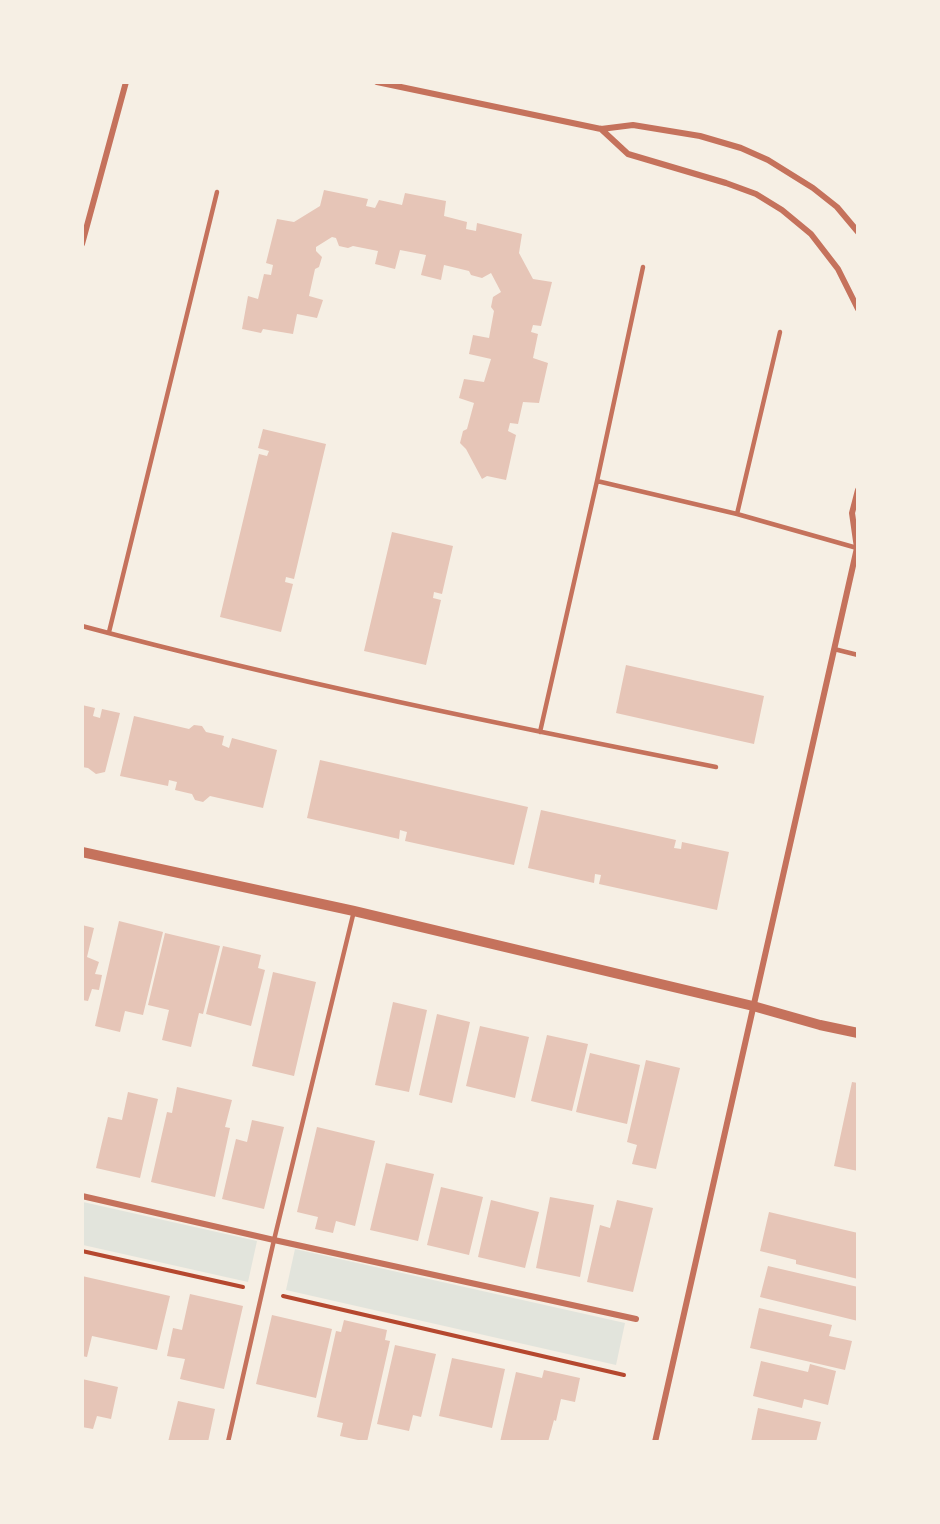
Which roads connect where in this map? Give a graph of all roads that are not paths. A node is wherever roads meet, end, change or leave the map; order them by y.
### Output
1 (126, 82) edge
2 (377, 82) edge
3 (601, 129) junction
4 (217, 192) dead end
5 (858, 232) edge
6 (82, 244) edge
7 (644, 267) dead end
8 (858, 309) edge
9 (780, 332) dead end
10 (597, 481) junction
11 (858, 490) edge
12 (736, 514) junction
13 (857, 547) edge
14 (82, 626) edge
15 (109, 632) junction
16 (834, 649) junction
17 (858, 655) edge
18 (540, 732) junction
19 (716, 767) dead end
20 (82, 852) edge
21 (354, 911) junction
22 (753, 1006) junction
23 (858, 1033) edge
24 (82, 1196) edge
25 (274, 1240) junction
26 (636, 1319) dead end
27 (228, 1442) edge
28 (655, 1442) edge

1 - 6 street
2 - 3 street
3 - 5 street
3 - 8 street
4 - 15 lane
7 - 10 lane
9 - 12 lane
10 - 12 lane
10 - 18 lane
11 - 13 street
12 - 13 lane
13 - 16 street
14 - 15 lane
15 - 18 lane
16 - 17 lane
16 - 22 street
18 - 19 lane
20 - 21 street
21 - 22 street
21 - 25 lane
22 - 23 street
22 - 28 street
24 - 25 street
25 - 26 street
25 - 27 lane

